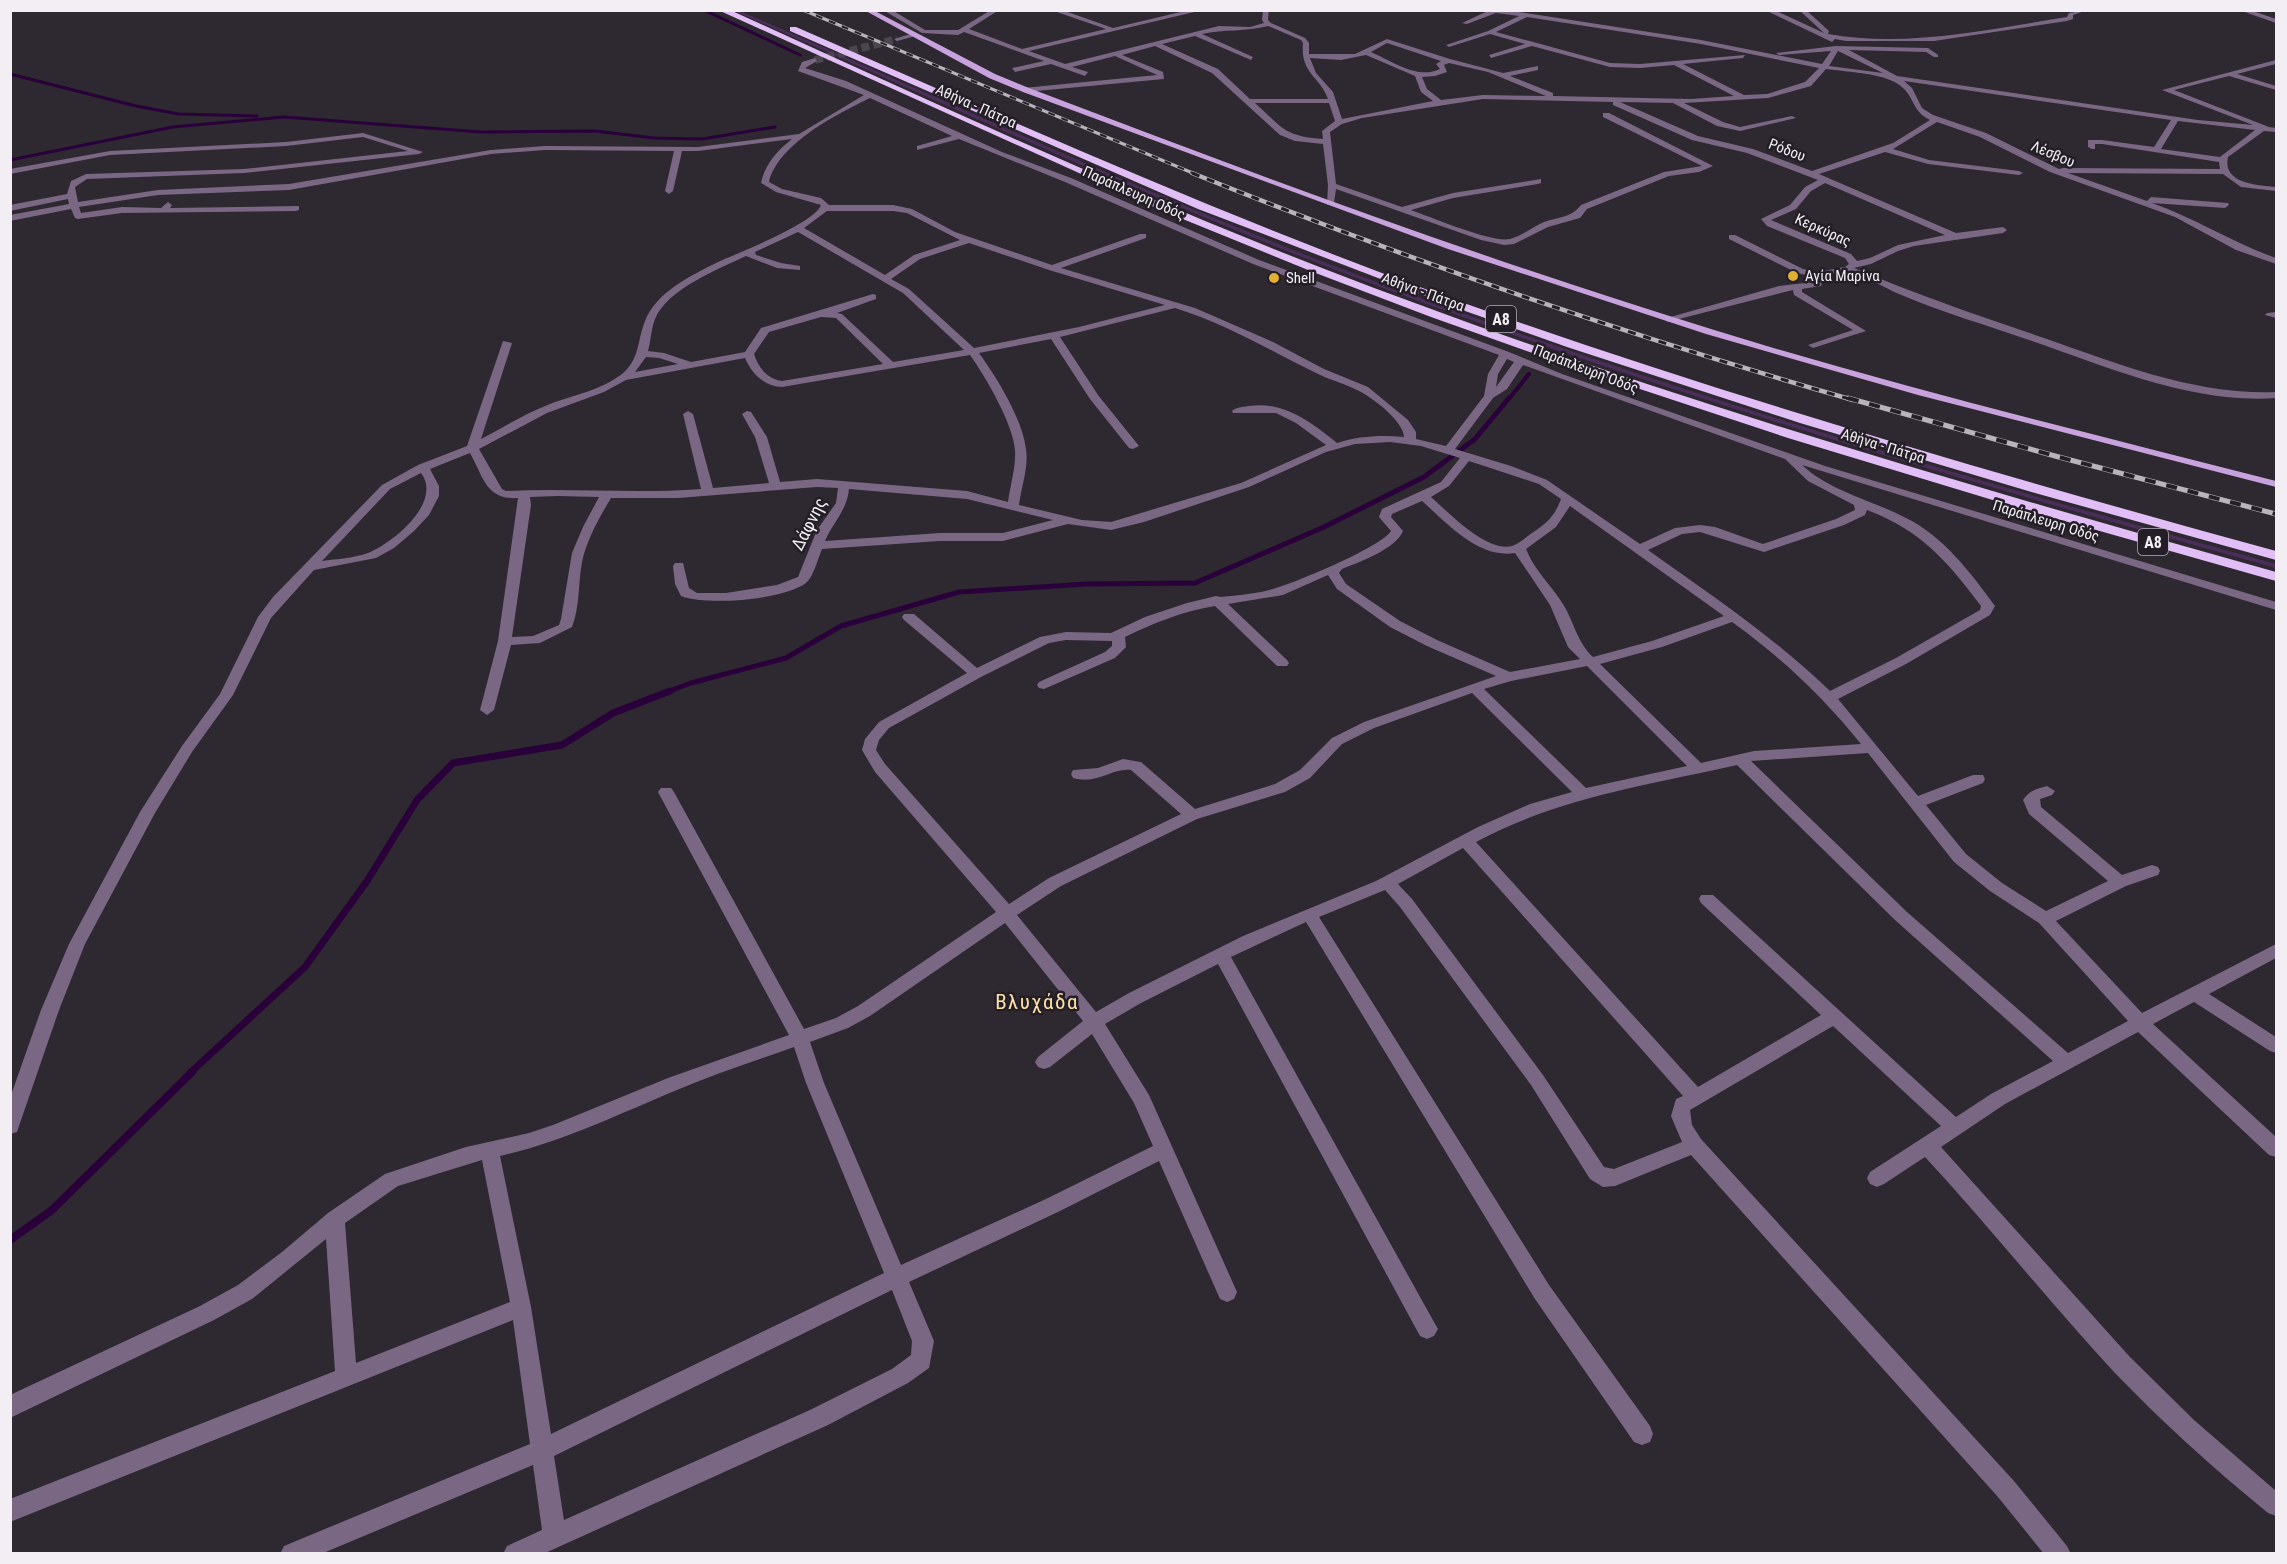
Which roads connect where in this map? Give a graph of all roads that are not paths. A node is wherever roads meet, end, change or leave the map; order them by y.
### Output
1 (722, 10) edge
2 (752, 10) edge
3 (867, 10) edge
4 (886, 10) edge
5 (996, 10) edge
6 (1054, 10) edge
7 (1200, 10) edge
8 (1266, 10) edge
9 (1768, 10) edge
10 (1802, 10) edge
11 (2084, 10) edge
12 (2242, 10) edge
13 (1494, 11) edge
14 (1186, 13) edge
15 (1526, 15) junction
16 (2277, 21) edge
17 (1465, 23) dead end
18 (1269, 24) junction
19 (1111, 29) junction
20 (963, 31) junction
21 (1490, 32) junction
22 (1196, 34) junction
23 (914, 35) junction
24 (1824, 35) junction
25 (1834, 38) junction
26 (897, 39) tunnel mouth
27 (923, 40) junction
28 (1534, 43) junction
29 (1156, 44) junction
30 (1449, 45) dead end
31 (1836, 48) junction
32 (1020, 51) junction
33 (1366, 52) junction
34 (1115, 54) junction
35 (1760, 54) junction
36 (1305, 56) junction
37 (1491, 56) dead end
38 (1936, 56) dead end
39 (1251, 58) dead end
40 (815, 60) dead end
41 (1448, 61) junction
42 (1050, 62) junction
43 (1675, 62) junction
44 (2277, 62) edge
45 (1064, 66) junction
46 (1824, 67) junction
47 (1535, 68) dead end
48 (1015, 70) dead end
49 (1085, 74) dead end
50 (2229, 74) junction
51 (1418, 75) junction
52 (1504, 75) junction
53 (1896, 78) junction
54 (2277, 88) edge
55 (1026, 90) junction
56 (870, 96) junction
57 (1558, 99) junction
58 (1745, 99) junction
59 (1607, 100) junction
60 (1249, 101) junction
61 (1333, 101) junction
62 (1674, 101) junction
63 (1438, 102) junction
64 (1606, 115) dead end
65 (1792, 118) dead end
66 (2176, 118) junction
67 (1935, 119) junction
68 (1340, 122) junction
69 (2263, 130) junction
70 (2277, 130) edge
71 (798, 136) junction
72 (959, 136) junction
73 (1695, 138) junction
74 (1328, 142) junction
75 (1672, 146) junction
76 (2092, 147) dead end
77 (920, 148) dead end
78 (1886, 148) junction
79 (679, 149) junction
80 (2156, 150) junction
81 (418, 152) junction
82 (451, 159) junction
83 (2222, 160) junction
84 (1932, 162) junction
85 (2053, 170) junction
86 (10, 172) edge
87 (1948, 172) dead end
88 (2225, 172) junction
89 (2019, 173) dead end
90 (1812, 174) junction
91 (1538, 181) dead end
92 (1822, 181) junction
93 (1332, 185) junction
94 (2277, 189) edge
95 (179, 191) junction
96 (669, 191) dead end
97 (70, 196) junction
98 (2134, 200) junction
99 (1330, 203) junction
100 (2226, 205) dead end
101 (75, 206) junction
102 (10, 208) edge
103 (296, 208) dead end
104 (825, 208) junction
105 (1401, 209) junction
106 (163, 210) junction
107 (10, 218) edge
108 (798, 228) junction
109 (2003, 230) dead end
110 (1143, 236) dead end
111 (1953, 236) junction
112 (1732, 237) dead end
113 (972, 239) junction
114 (2277, 251) edge
115 (751, 253) junction
116 (2252, 253) junction
117 (2277, 261) edge
118 (1851, 267) junction
119 (797, 268) dead end
120 (1052, 268) junction
121 (1819, 275) junction
122 (886, 278) junction
123 (1798, 287) junction
124 (873, 297) dead end
125 (1176, 305) junction
126 (824, 314) junction
127 (1671, 320) junction
128 (1054, 334) junction
129 (507, 343) dead end
130 (1813, 345) dead end
131 (973, 352) junction
132 (644, 354) junction
133 (749, 354) junction
134 (1505, 354) junction
135 (1520, 361) junction
136 (690, 364) junction
137 (890, 365) junction
138 (624, 377) junction
139 (2277, 394) edge
140 (1489, 396) junction
141 (1237, 411) dead end
142 (688, 414) dead end
143 (747, 414) dead end
144 (1410, 441) junction
145 (1334, 446) junction
146 (472, 447) junction
147 (1133, 447) dead end
148 (1449, 450) junction
149 (1467, 456) junction
150 (1789, 457) junction
151 (422, 467) junction
152 (844, 484) junction
153 (2277, 484) edge
154 (775, 485) junction
155 (708, 492) junction
156 (607, 494) junction
157 (524, 495) junction
158 (1423, 496) junction
159 (1567, 498) junction
160 (1860, 503) junction
161 (1013, 505) junction
162 (1069, 520) junction
163 (817, 545) junction
164 (1519, 548) junction
165 (1638, 550) junction
166 (2277, 556) edge
167 (312, 566) junction
168 (680, 566) dead end
169 (1337, 567) junction
170 (2277, 577) edge
171 (1215, 600) junction
172 (2277, 606) edge
173 (909, 617) dead end
174 (1733, 617) junction
175 (1118, 635) junction
176 (505, 641) junction
177 (1587, 661) junction
178 (1282, 663) dead end
179 (976, 674) junction
180 (1509, 677) junction
181 (1044, 685) dead end
182 (1475, 688) junction
183 (1830, 697) junction
184 (487, 710) dead end
185 (1870, 748) junction
186 (1740, 759) junction
187 (1698, 768) junction
188 (1078, 774) dead end
189 (1978, 779) dead end
190 (2047, 791) dead end
191 (666, 792) dead end
192 (1583, 794) junction
193 (1917, 802) junction
194 (1192, 815) junction
195 (1465, 840) junction
196 (2152, 871) dead end
197 (1387, 882) junction
198 (2120, 882) junction
199 (1707, 899) dead end
200 (1007, 914) junction
201 (1308, 914) junction
202 (2045, 919) junction
203 (2273, 954) edge
204 (1222, 956) junction
205 (2194, 993) junction
206 (1833, 1017) junction
207 (1094, 1022) junction
208 (2140, 1023) junction
209 (800, 1038) junction
210 (2277, 1046) edge
211 (1044, 1062) dead end
212 (2065, 1062) junction
213 (1696, 1098) junction
214 (10, 1126) edge
215 (1954, 1128) junction
216 (1926, 1144) junction
217 (1694, 1145) junction
218 (2277, 1149) edge
219 (1163, 1150) junction
220 (490, 1151) junction
221 (1877, 1178) dead end
222 (335, 1219) junction
223 (898, 1277) junction
224 (1227, 1292) dead end
225 (521, 1307) junction
226 (1426, 1329) dead end
227 (346, 1377) junction
228 (10, 1407) edge
229 (1642, 1434) dead end
230 (542, 1450) junction
231 (2277, 1505) edge
232 (10, 1510) edge
233 (555, 1536) junction
234 (292, 1554) edge
235 (515, 1554) edge
236 (2059, 1554) edge

1 - 170 highway, Αθήνα - Πάτρα / Α8
2 - 166 highway, Αθήνα - Πάτρα / Α8
3 - 23 main road
4 - 20 street
5 - 20 street
6 - 19 street
7 - 14 street
8 - 18 street
9 - 24 street
10 - 25 street
11 - 25 street
12 - 16 street
13 - 15 street
13 - 17 street
14 - 19 street
15 - 21 street
15 - 35 street
18 - 22 street
18 - 36 street
19 - 32 street
20 - 27 street
20 - 32 street
21 - 28 street
21 - 30 street
22 - 29 street
22 - 39 street
23 - 26 street
23 - 27 main road
24 - 25 street
24 - 31 street
27 - 55 main road
28 - 37 street
28 - 43 street
29 - 34 street
29 - 60 street
31 - 35 street
31 - 38 street
31 - 46 street
31 - 53 street, Λέσβου
32 - 42 street
33 - 36 street
33 - 41 street
33 - 51 street
34 - 45 street
34 - 55 street
35 - 43 street
35 - 46 street
36 - 61 street
40 - 56 street, Παράπλευρη Οδός
41 - 51 street
41 - 52 street
42 - 45 street
42 - 48 street
43 - 58 street
44 - 50 street
45 - 49 street
46 - 53 street
46 - 58 street
47 - 52 street
50 - 54 street
50 - 69 street
51 - 63 street
52 - 57 street
53 - 66 street
53 - 67 street, Λέσβου
55 - 99 main road
56 - 71 street
56 - 72 street, Παράπλευρη Οδός
57 - 59 street
57 - 63 street
58 - 62 street
59 - 62 street
59 - 73 street, Ρόδου
60 - 61 street
60 - 74 street
61 - 68 street
62 - 65 street
63 - 68 street
64 - 75 street
66 - 69 street
66 - 80 street
67 - 78 street
67 - 85 street, Λέσβου
68 - 74 street
69 - 70 street
69 - 83 street
71 - 79 street
71 - 104 street
72 - 77 street
72 - 134 street, Παράπλευρη Οδός
73 - 75 street
73 - 90 street, Ρόδου
74 - 93 street
75 - 105 street
76 - 80 street
78 - 84 street
78 - 90 street
79 - 82 street
79 - 96 street
80 - 83 street
81 - 82 street
81 - 86 street
81 - 97 street
82 - 95 street
83 - 88 street
84 - 87 street
84 - 89 street
85 - 88 street
85 - 98 street, Λέσβου
88 - 94 street
90 - 92 street, Ρόδου
91 - 105 street
92 - 111 street, Ρόδου
92 - 118 street, Κερκύρας
93 - 99 street
93 - 105 street
95 - 101 street
95 - 106 street
97 - 101 street
97 - 102 street
98 - 100 street
98 - 116 street, Λέσβου
99 - 127 main road
101 - 106 street
101 - 107 street
103 - 106 street
104 - 108 street
104 - 113 street
108 - 115 street
108 - 122 street
109 - 111 street
110 - 120 street
111 - 118 street
112 - 121 street
113 - 120 street
113 - 122 street
114 - 116 street
115 - 119 street
115 - 132 street
116 - 117 street, Λέσβου
118 - 121 street
118 - 139 street, Κερκύρας
120 - 125 street
121 - 123 street
122 - 131 street
123 - 127 street
123 - 130 street
124 - 126 street
125 - 128 street
125 - 144 street
126 - 133 street
126 - 137 street
127 - 153 main road
128 - 131 street
128 - 147 street
129 - 146 street
131 - 137 street
131 - 161 street
132 - 136 street
132 - 138 street
133 - 136 street
133 - 137 street
134 - 135 street, Παράπλευρη Οδός
134 - 140 street
135 - 140 street
135 - 150 street, Παράπλευρη Οδός
136 - 138 street
138 - 146 street
140 - 148 street
141 - 145 street
142 - 155 street
143 - 154 street
144 - 145 street
144 - 148 street
145 - 162 street
146 - 151 street
146 - 157 street
148 - 149 street
149 - 158 street
149 - 159 street
150 - 160 street
150 - 172 street, Παράπλευρη Οδός
151 - 167 street
151 - 167 street
152 - 154 street
152 - 161 street
152 - 163 street, Δάφνης
154 - 155 street
155 - 156 street
156 - 157 street
156 - 176 street
157 - 176 street
158 - 164 street
158 - 169 street
159 - 164 street
159 - 165 street
160 - 165 street
160 - 183 street
161 - 162 street
162 - 163 street
163 - 168 street, Δάφνης
164 - 177 street
165 - 174 street
167 - 214 street
169 - 171 street
169 - 180 street
171 - 175 street
171 - 178 street
173 - 179 street
174 - 177 street
174 - 183 street
175 - 179 street
175 - 181 street
176 - 184 street
177 - 180 street
177 - 187 street
179 - 200 street
180 - 182 street
182 - 192 street
182 - 194 street
183 - 185 street
185 - 186 street
185 - 193 street
186 - 187 street
186 - 212 street
187 - 192 street
188 - 194 street
189 - 193 street
190 - 198 street
191 - 209 street
192 - 195 street
193 - 202 street
194 - 200 street
195 - 197 street
195 - 213 street
196 - 198 street
197 - 201 street
197 - 217 street
198 - 202 street
199 - 206 street
200 - 207 street
200 - 209 street
201 - 204 street
201 - 229 street
202 - 208 street
203 - 205 street
204 - 207 street
204 - 226 street
205 - 208 street
205 - 210 street
206 - 213 street
206 - 215 street
207 - 211 street
207 - 219 street
208 - 212 street
208 - 218 street
209 - 220 street
209 - 223 street
212 - 215 street
213 - 217 street
215 - 216 street
216 - 221 street
216 - 231 street
217 - 236 street
219 - 223 street
219 - 224 street
220 - 222 street
220 - 225 street
222 - 227 street
222 - 228 street
223 - 230 street
223 - 233 street
225 - 227 street
225 - 230 street
227 - 232 street
230 - 233 street
230 - 234 street
233 - 235 street

